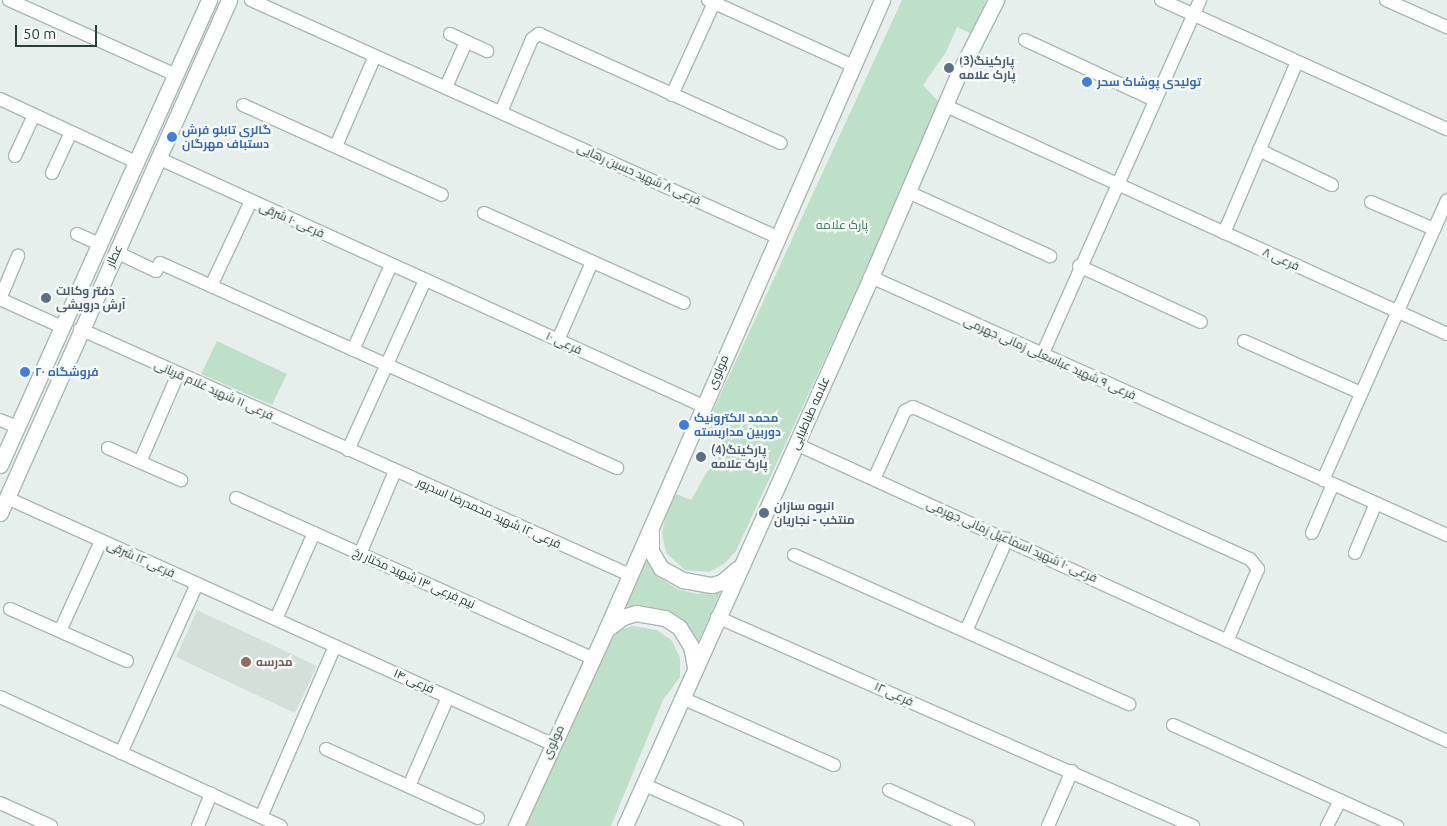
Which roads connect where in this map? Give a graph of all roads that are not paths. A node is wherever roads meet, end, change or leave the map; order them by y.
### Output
1 (9, 0) edge
2 (209, 0) edge
3 (229, 0) edge
4 (251, 0) edge
5 (882, 0) edge
6 (995, 0) edge
7 (1161, 0) edge
8 (1200, 0) edge
9 (711, 1) edge
10 (1389, 1) edge
11 (1194, 14) junction
12 (1447, 27) edge
13 (450, 34) dead end
14 (1025, 40) dead end
15 (466, 42) junction
16 (487, 51) dead end
17 (376, 56) junction
18 (1297, 62) junction
19 (851, 65) junction
20 (176, 75) junction
21 (446, 87) junction
22 (672, 95) junction
23 (0, 99) edge
24 (1154, 100) junction
25 (243, 106) dead end
26 (946, 106) junction
27 (500, 112) junction
28 (34, 115) junction
29 (1447, 129) edge
30 (71, 132) junction
31 (780, 143) dead end
32 (336, 146) junction
33 (1259, 150) junction
34 (15, 156) dead end
35 (160, 159) junction
36 (136, 162) junction
37 (52, 173) dead end
38 (1116, 184) junction
39 (1332, 185) dead end
40 (908, 192) junction
41 (442, 195) dead end
42 (1447, 200) edge
43 (251, 201) junction
44 (1371, 202) dead end
45 (484, 214) dead end
46 (1434, 230) junction
47 (1224, 233) junction
48 (77, 234) dead end
49 (776, 237) junction
50 (99, 244) junction
51 (116, 252) junction
52 (18, 256) dead end
53 (1050, 256) dead end
54 (592, 262) junction
55 (391, 265) junction
56 (1079, 266) junction
57 (871, 277) junction
58 (425, 280) junction
59 (211, 286) junction
60 (0, 299) edge
61 (684, 303) dead end
62 (1399, 312) junction
63 (1201, 322) dead end
64 (62, 327) junction
65 (80, 329) junction
66 (1447, 334) edge
67 (558, 340) junction
68 (1244, 341) dead end
69 (353, 350) junction
70 (1042, 355) junction
71 (387, 364) junction
72 (178, 374) junction
73 (1361, 393) junction
74 (703, 406) junction
75 (0, 420) edge
76 (17, 427) junction
77 (796, 444) junction
78 (108, 448) dead end
79 (348, 450) junction
80 (140, 462) junction
81 (0, 465) edge
82 (617, 468) dead end
83 (395, 471) junction
84 (874, 479) junction
85 (181, 480) dead end
86 (1328, 482) junction
87 (7, 498) junction
88 (236, 498) dead end
89 (1376, 503) junction
90 (0, 513) edge
91 (651, 528) junction
92 (314, 533) junction
93 (1312, 533) dead end
94 (1447, 535) edge
95 (1007, 539) junction
96 (100, 541) junction
97 (1355, 553) dead end
98 (360, 554) junction
99 (794, 555) dead end
100 (740, 567) junction
101 (630, 575) junction
102 (197, 584) junction
103 (10, 608) dead end
104 (717, 616) junction
105 (276, 619) junction
106 (606, 630) junction
107 (60, 631) junction
108 (966, 631) junction
109 (1228, 639) junction
110 (335, 646) junction
111 (592, 658) junction
112 (127, 661) dead end
113 (695, 667) junction
114 (0, 697) edge
115 (448, 697) junction
116 (682, 698) junction
117 (1129, 704) dead end
118 (1173, 725) dead end
119 (1447, 741) edge
120 (552, 744) junction
121 (326, 749) dead end
122 (121, 753) junction
123 (834, 765) dead end
124 (1072, 771) junction
125 (645, 785) junction
126 (409, 786) junction
127 (889, 790) dead end
128 (211, 794) junction
129 (1340, 800) junction
130 (0, 803) edge
131 (261, 817) junction
132 (478, 818) dead end
133 (51, 826) edge
134 (198, 826) edge
135 (280, 826) edge
136 (516, 826) edge
137 (626, 826) edge
138 (737, 826) edge
139 (968, 826) edge
140 (1048, 826) edge
141 (1193, 826) edge
142 (1327, 826) edge
143 (1397, 826) edge

1 - 20 street
2 - 20 street, عطار
3 - 35 street, عطار
4 - 17 street, فرعی ۸ شهید حسین رهایی
5 - 19 street, مولوی
6 - 26 street, علامه طباطبایی
7 - 11 street
8 - 11 street
9 - 19 street
9 - 22 street
10 - 12 street
11 - 18 street
11 - 24 street
13 - 15 street
14 - 24 street
15 - 16 street
15 - 21 street
17 - 21 street, فرعی ۸ شهید حسین رهایی
17 - 32 street
18 - 29 street
18 - 33 street
19 - 49 street, مولوی
20 - 36 street, عطار
21 - 27 street, فرعی ۸ شهید حسین رهایی
22 - 27 street
22 - 31 street
23 - 28 street
24 - 38 street
25 - 32 street
26 - 38 street, فرعی ۸
26 - 40 street, علامه طباطبایی
27 - 49 street, فرعی ۸ شهید حسین رهایی
28 - 30 street
28 - 34 street
30 - 36 street
30 - 37 street
32 - 41 street
33 - 39 street
33 - 47 street
35 - 43 street, فرعی ۱۰ شرقی
35 - 51 street, عطار
36 - 50 street, عطار
38 - 47 street, فرعی ۸
38 - 56 street
40 - 53 street
40 - 57 street, علامه طباطبایی
42 - 46 street
43 - 55 street, فرعی ۱۰ شرقی
43 - 59 street
44 - 46 street
45 - 54 street
46 - 62 street
47 - 62 street, فرعی ۸
48 - 50 street
49 - 74 street, مولوی
50 - 64 street, عطار
51 - 59 street
51 - 65 street, عطار
52 - 60 street
54 - 61 street
54 - 67 street
55 - 58 street, فرعی ۱۰ شرقی
55 - 69 street
56 - 63 street
56 - 70 street
57 - 70 street, فرعی ۹ شهید عباسعلی زمانی جهرمی
57 - 77 street, علامه طباطبایی
58 - 67 street, فرعی ۱۰
58 - 71 street
59 - 69 street
60 - 64 street
62 - 66 street, فرعی ۸
62 - 73 street
64 - 76 street, عطار
65 - 72 street, فرعی ۱۱ شهید غلام قربانی
65 - 87 street, عطار
67 - 74 street, فرعی ۱۰
68 - 73 street
69 - 71 street
70 - 86 street, فرعی ۹ شهید عباسعلی زمانی جهرمی
71 - 79 street
71 - 82 street
72 - 79 street, فرعی ۱۱ شهید غلام قربانی
72 - 80 street
73 - 86 street
74 - 91 street, مولوی
75 - 76 street
76 - 81 street, عطار
77 - 84 street, فرعی ۱۰ شهید اسماعیل زمانی جهرمی
77 - 100 street, علامه طباطبایی
78 - 80 street
79 - 83 street, فرعی ۱۲ شهید محمدرضا اسدپور
80 - 85 street
83 - 98 street
83 - 101 street, فرعی ۱۲ شهید محمدرضا اسدپور
84 - 95 street, فرعی ۱۰ شهید اسماعیل زمانی جهرمی
84 - 109 street
86 - 89 street, فرعی ۹ شهید عباسعلی زمانی جهرمی
86 - 93 street
87 - 90 street, عطار
87 - 96 street, فرعی ۱۲ شرقی
88 - 92 street, نیم فرعی ۱۳ شهید مختار رخ
89 - 94 street, فرعی ۹ شهید عباسعلی زمانی جهرمی
89 - 97 street
91 - 100 street
91 - 101 street, مولوی
92 - 98 street, نیم فرعی ۱۳ شهید مختار رخ
92 - 105 street
95 - 108 street
95 - 109 street, فرعی ۱۰ شهید اسماعیل زمانی جهرمی
96 - 102 street, فرعی ۱۲ شرقی
96 - 107 street
98 - 111 street, نیم فرعی ۱۳ شهید مختار رخ
99 - 108 street
100 - 104 street, علامه طباطبایی
101 - 106 street, مولوی
102 - 105 street, فرعی ۱۲ شرقی
102 - 122 street
103 - 107 street
104 - 113 street, علامه طباطبایی
104 - 124 street, فرعی ۱۲
105 - 110 street, فرعی ۱۴
106 - 111 street, مولوی
106 - 113 street
107 - 112 street
108 - 117 street
109 - 119 street
110 - 115 street, فرعی ۱۴
110 - 131 street
111 - 120 street, مولوی
113 - 116 street, علامه طباطبایی
114 - 122 street
115 - 120 street, فرعی ۱۴
115 - 126 street
116 - 123 street
116 - 125 street, علامه طباطبایی
118 - 129 street
120 - 136 street, مولوی
121 - 126 street
122 - 128 street
124 - 140 street
124 - 141 street, فرعی ۱۲
125 - 137 street, علامه طباطبایی
125 - 138 street
126 - 132 street
127 - 139 street
128 - 131 street
128 - 134 street
129 - 142 street
129 - 143 street
130 - 133 street
131 - 135 street

